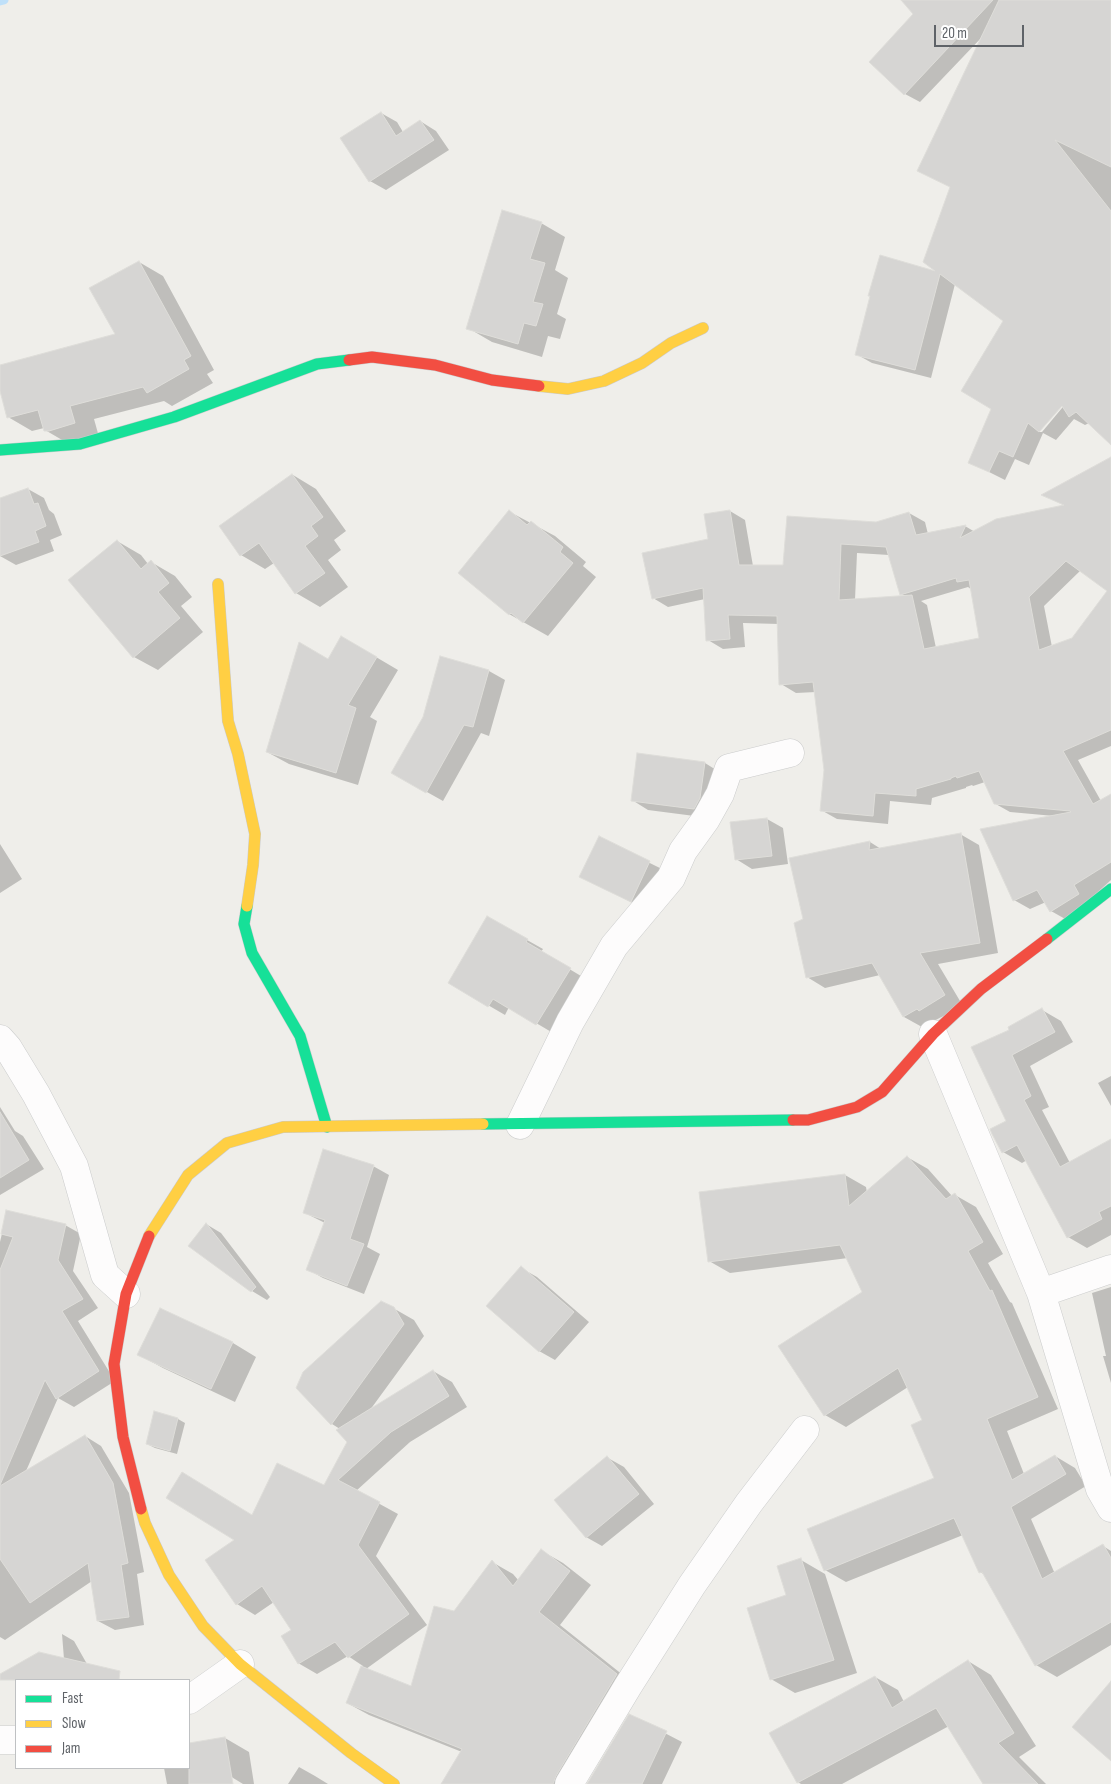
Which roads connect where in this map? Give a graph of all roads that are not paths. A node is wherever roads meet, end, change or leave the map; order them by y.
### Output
1 (703, 328) dead end
2 (0, 450) edge
3 (218, 584) dead end
4 (790, 752) dead end
5 (1111, 889) edge
6 (933, 1034) junction
7 (0, 1039) edge
8 (520, 1124) junction
9 (327, 1127) junction
10 (1111, 1269) edge
11 (1041, 1293) junction
12 (126, 1294) junction
13 (805, 1430) dead end
14 (1111, 1508) edge
15 (240, 1664) junction
16 (190, 1699) edge
17 (0, 1740) edge
18 (15, 1740) edge
19 (394, 1784) edge
20 (569, 1784) edge

1 - 2 street
3 - 9 street
4 - 8 street
5 - 6 street
6 - 8 street
6 - 11 street
7 - 12 street
8 - 9 street
9 - 12 street
10 - 11 street
11 - 14 street
12 - 15 street
13 - 20 street
15 - 16 street
15 - 19 street
17 - 18 street

